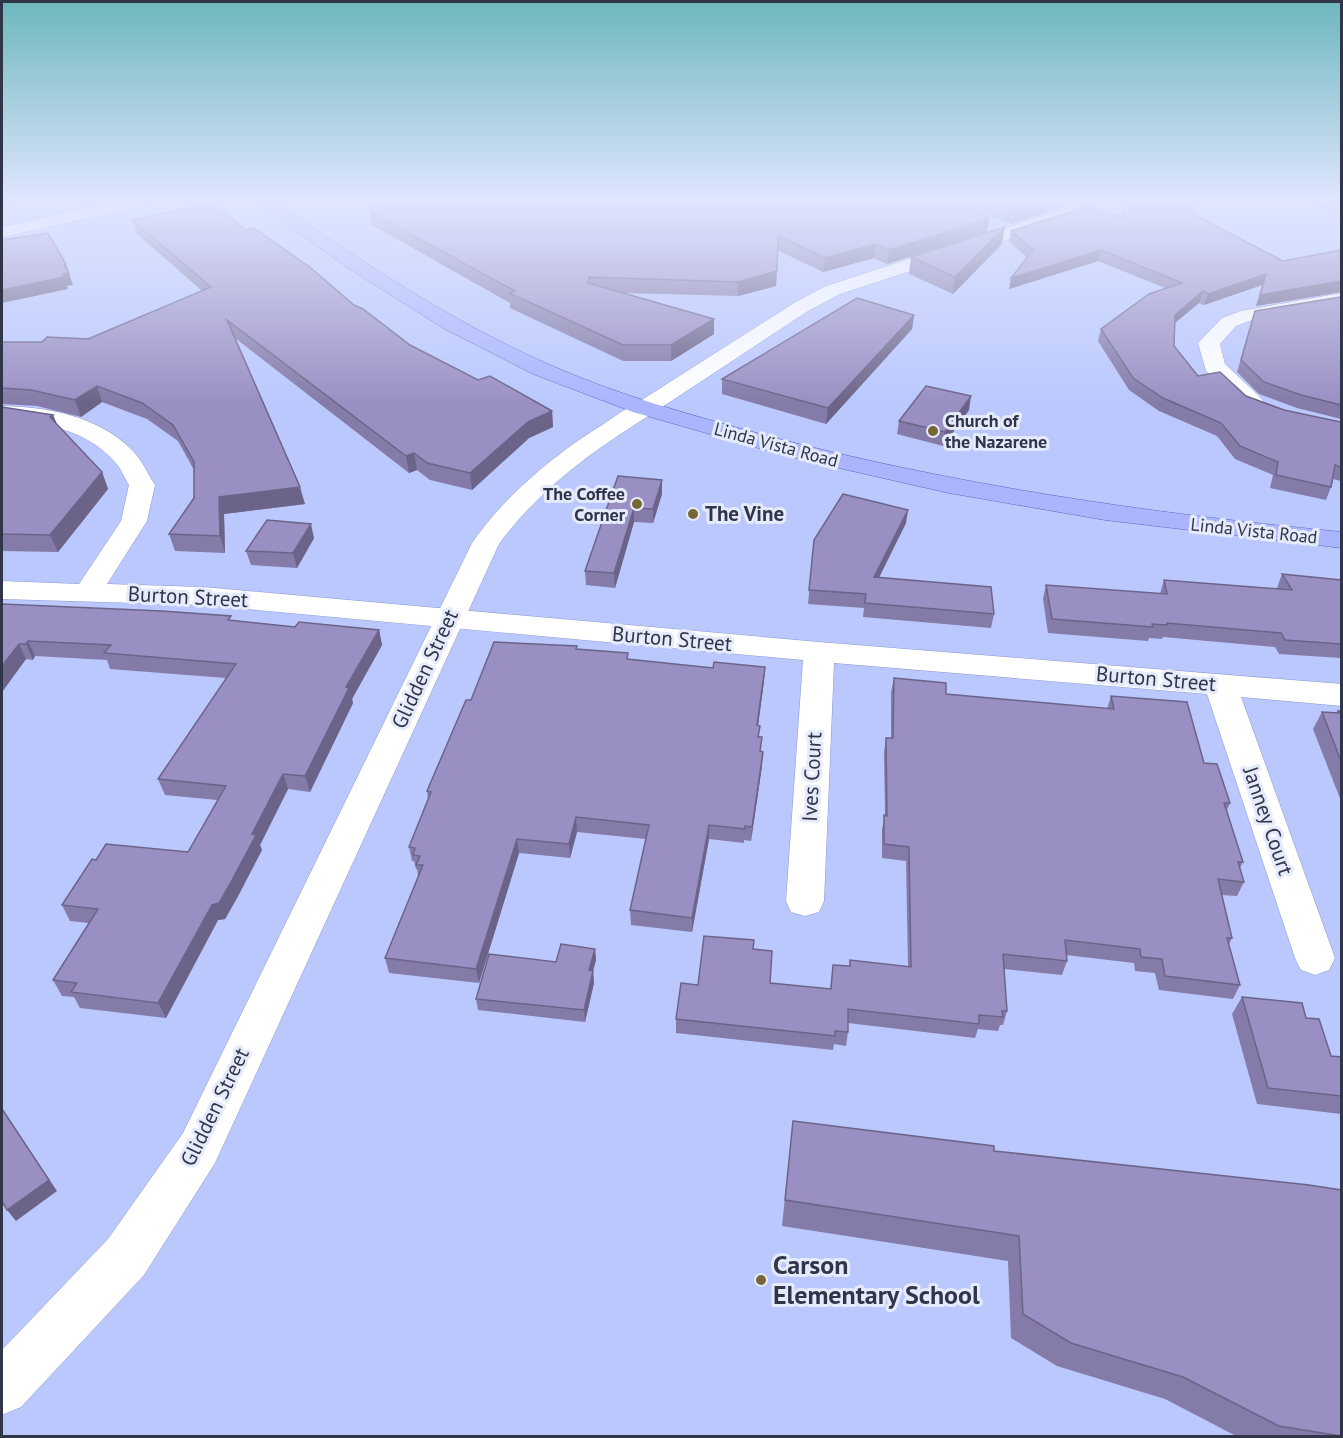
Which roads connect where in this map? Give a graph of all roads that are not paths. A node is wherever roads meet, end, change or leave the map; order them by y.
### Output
1 (364, 268) edge
2 (900, 268) edge
3 (1341, 299) edge
4 (1268, 407) edge
5 (645, 408) junction
6 (2, 413) edge
7 (1341, 540) edge
8 (2, 590) edge
9 (88, 592) junction
10 (448, 620) junction
11 (819, 652) junction
12 (1220, 684) junction
13 (1341, 695) edge
14 (805, 901) dead end
15 (1315, 958) dead end
16 (2, 1388) edge

1 - 5 main road, Linda Vista Road
2 - 5 street, Glidden Street
3 - 4 street
5 - 7 main road, Linda Vista Road
5 - 10 street, Glidden Street
6 - 9 street
8 - 9 street, Burton Street
9 - 10 street, Burton Street
10 - 11 street, Burton Street
10 - 16 street, Glidden Street
11 - 12 street, Burton Street
11 - 14 street, Ives Court
12 - 13 street, Burton Street
12 - 15 street, Janney Court

